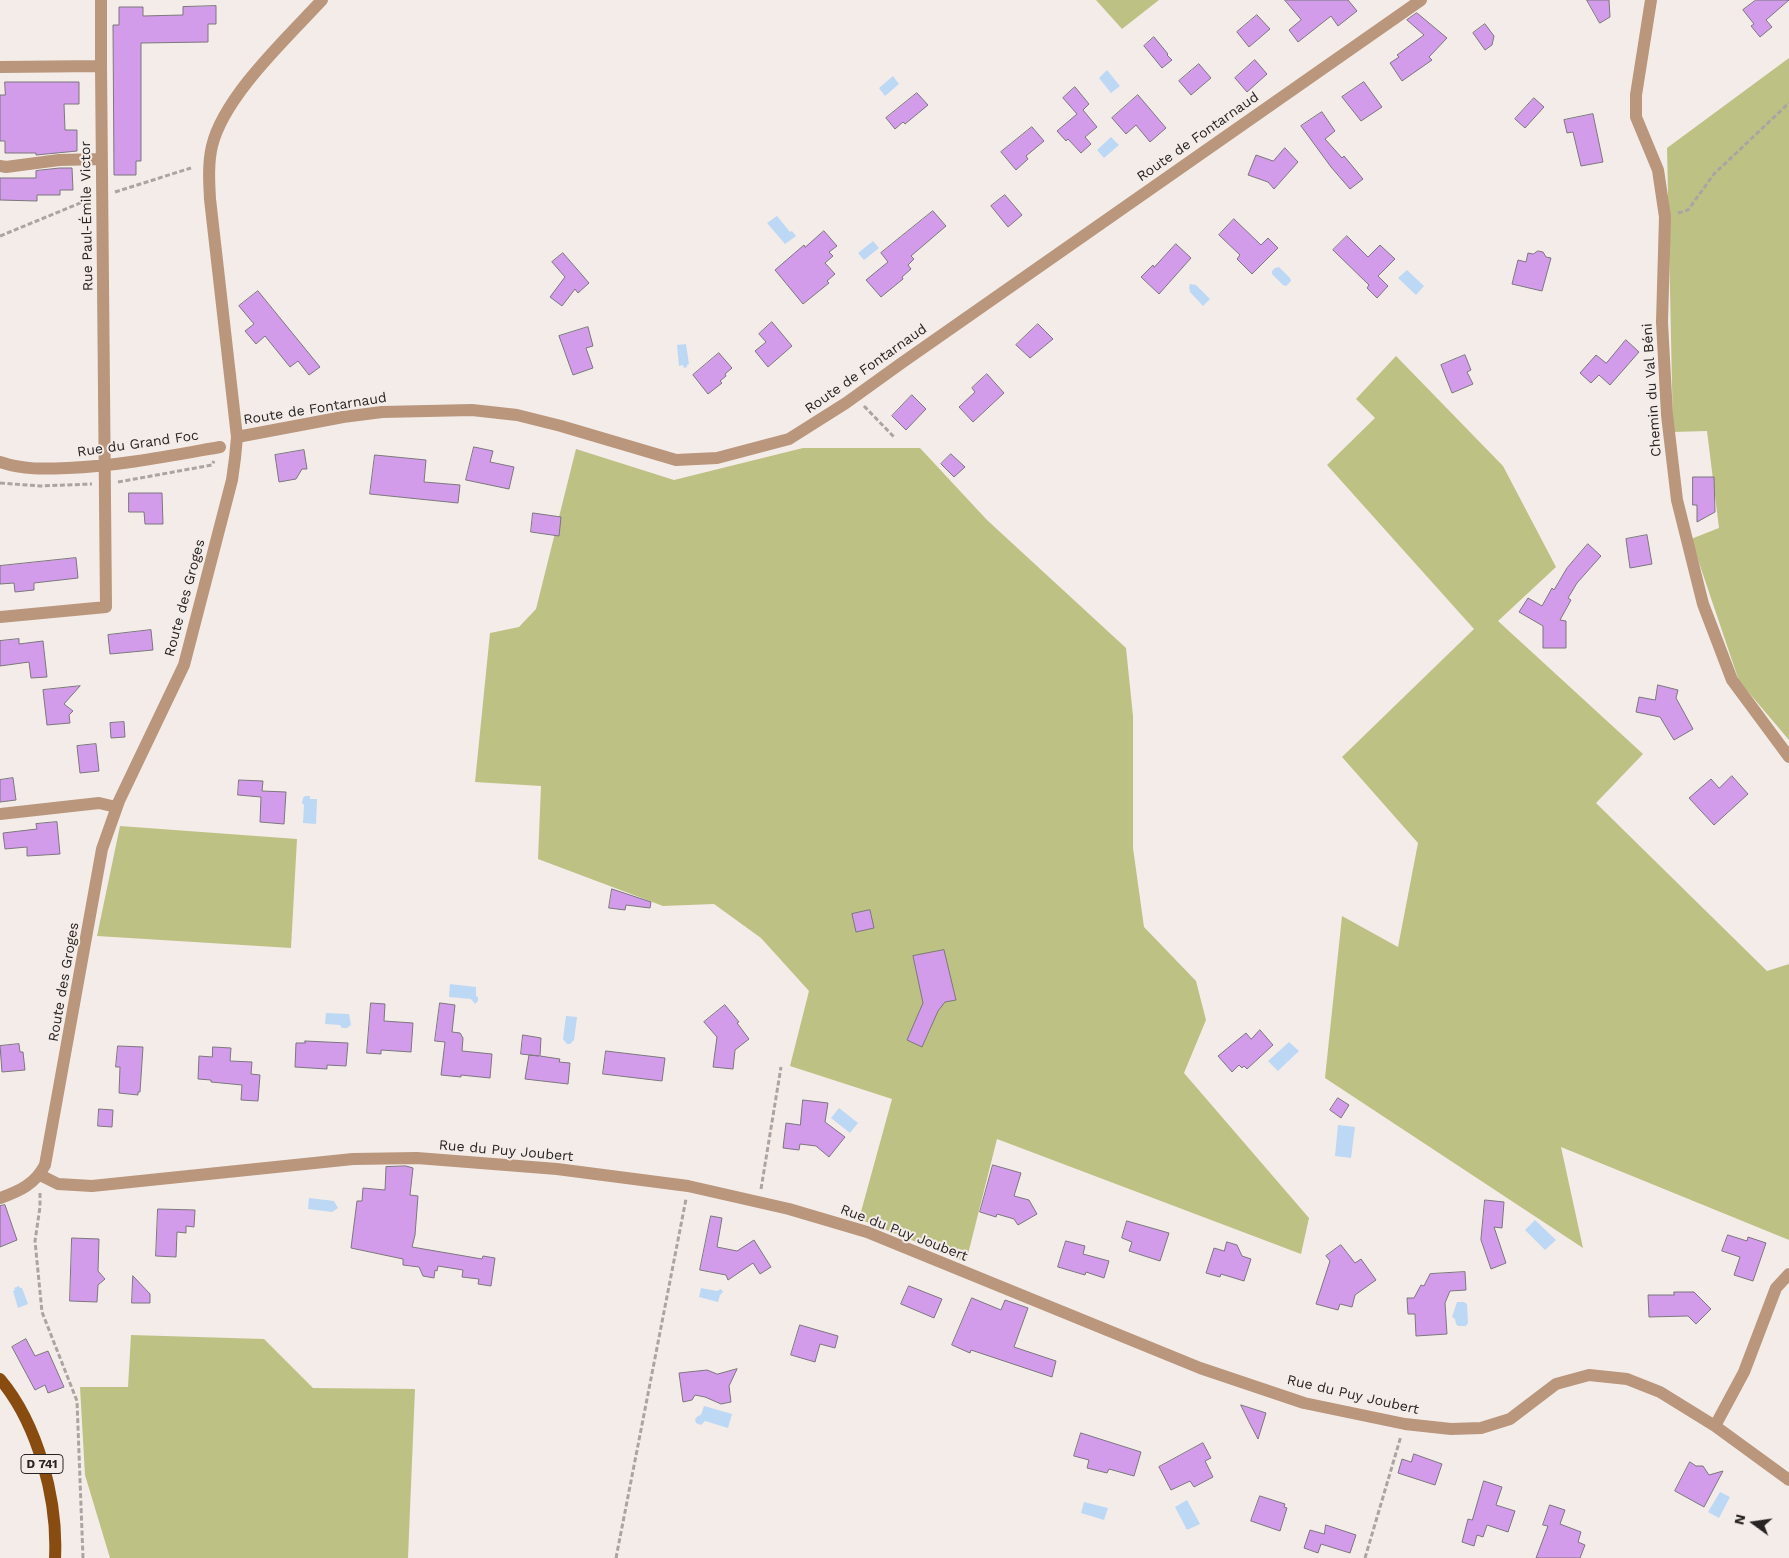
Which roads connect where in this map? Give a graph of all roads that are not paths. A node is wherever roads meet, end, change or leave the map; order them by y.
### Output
1 (101, 0) edge
2 (322, 0) edge
3 (1421, 0) edge
4 (1651, 0) edge
5 (101, 66) junction
6 (0, 67) edge
7 (101, 160) junction
8 (0, 166) edge
9 (237, 437) junction
10 (220, 447) dead end
11 (0, 462) edge
12 (104, 466) junction
13 (0, 617) edge
14 (1789, 757) edge
15 (116, 807) junction
16 (0, 814) edge
17 (40, 1175) junction
18 (0, 1198) edge
19 (1789, 1274) edge
20 (0, 1379) edge
21 (1715, 1426) junction
22 (1789, 1480) edge
23 (56, 1558) edge

1 - 5 street, Rue Paul-Émile Victor
2 - 9 street, Route des Groges
3 - 9 street, Route de Fontarnaud
4 - 14 street, Chemin du Val Béni
5 - 6 street
5 - 7 street, Rue Paul-Émile Victor
7 - 8 street
7 - 12 street, Rue Paul-Émile Victor
9 - 15 street, Route des Groges
10 - 12 street, Rue du Grand Foc
11 - 12 street, Rue du Grand Foc
12 - 13 street, Rue Paul-Émile Victor
15 - 16 street
15 - 17 street, Route des Groges
17 - 18 street
17 - 21 street, Rue du Puy Joubert
19 - 21 street
20 - 23 main road, D 741
21 - 22 street, Rue du Puy Joubert

